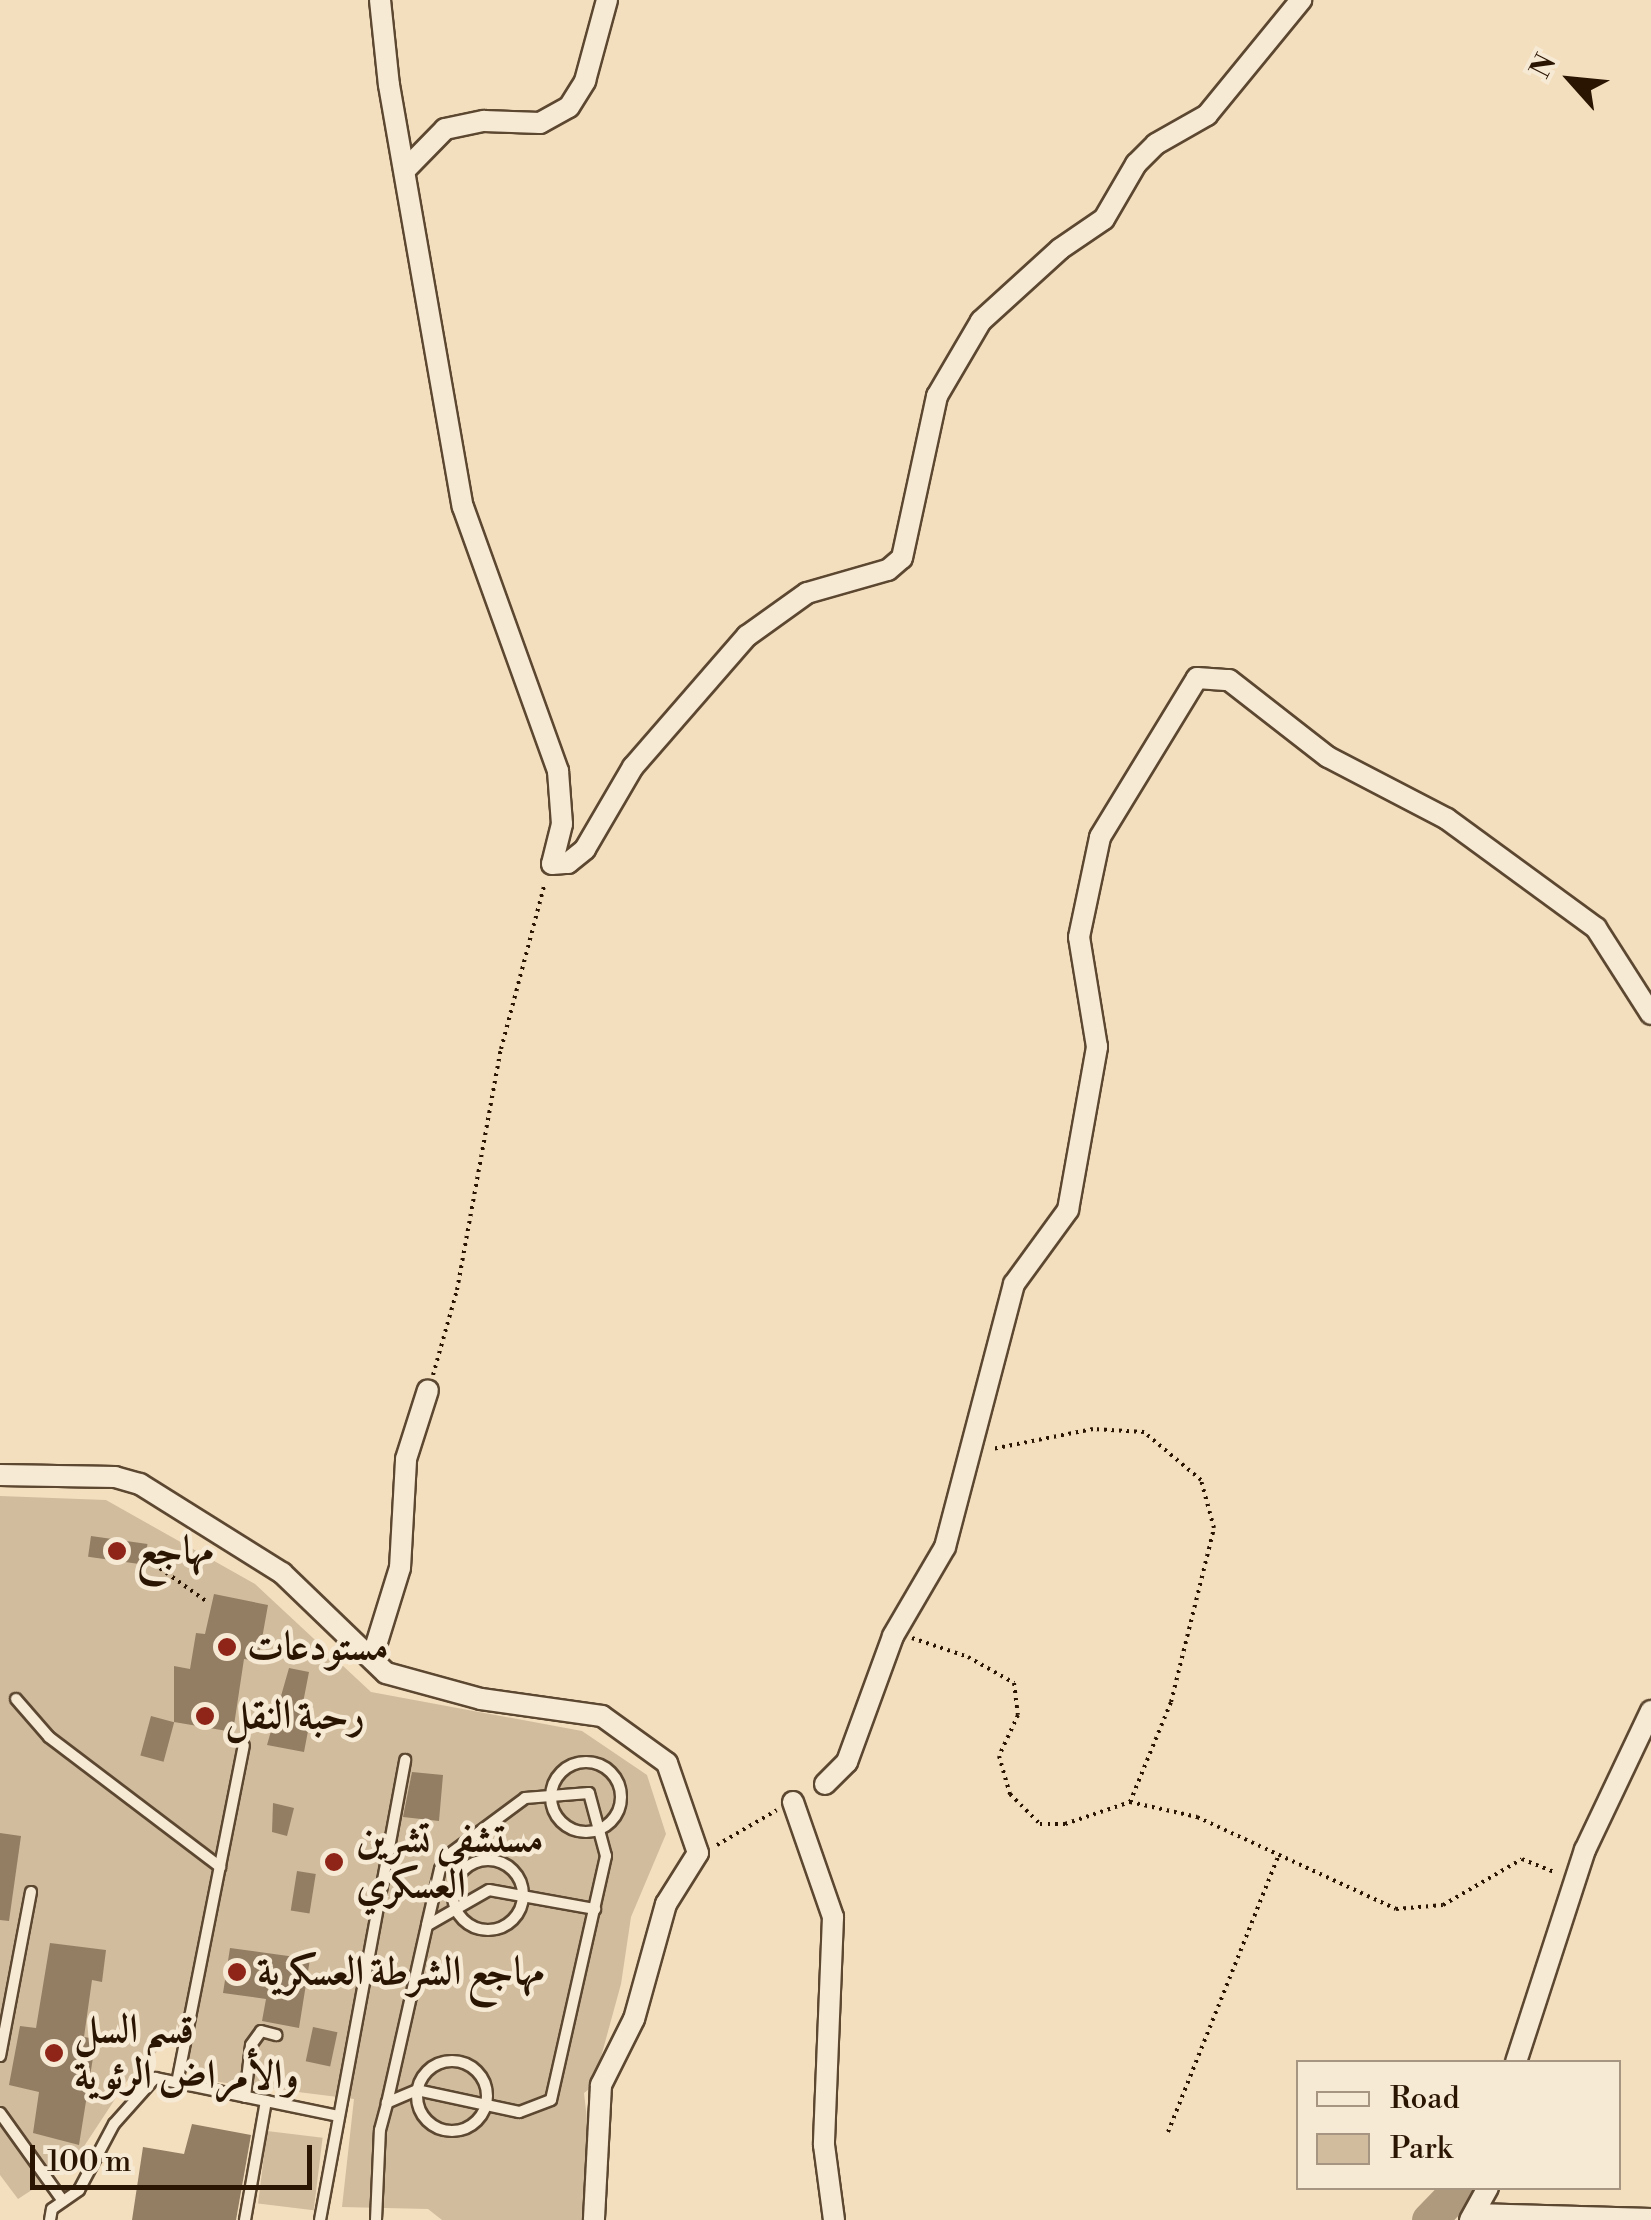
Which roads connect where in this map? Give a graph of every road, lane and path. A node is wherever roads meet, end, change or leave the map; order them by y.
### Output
1 (380, 0) edge
2 (608, 0) edge
3 (1301, 0) edge
4 (406, 169) junction
5 (552, 864) junction
6 (1651, 1014) edge
7 (428, 1390) joint
8 (973, 1453) junction
9 (0, 1475) edge
10 (154, 1564) dead end
11 (206, 1601) dead end
12 (896, 1632) junction
13 (373, 1656) junction
14 (16, 1699) dead end
15 (1651, 1711) edge
16 (244, 1746) dead end
17 (406, 1760) dead end
18 (825, 1784) dead end
19 (550, 1794) junction
20 (792, 1802) joint
21 (1130, 1802) junction
22 (599, 1830) junction
23 (698, 1853) junction
24 (1278, 1857) junction
25 (220, 1867) junction
26 (1573, 1884) junction
27 (31, 1892) dead end
28 (523, 1896) junction
29 (454, 1906) junction
30 (595, 1909) junction
31 (427, 1926) junction
32 (276, 2035) dead end
33 (0, 2056) edge
34 (1517, 2060) edge
35 (178, 2082) junction
36 (416, 2090) junction
37 (245, 2096) junction
38 (266, 2101) junction
39 (486, 2102) junction
40 (387, 2103) junction
41 (0, 2112) edge
42 (339, 2116) junction
43 (1168, 2132) dead end
44 (1487, 2190) edge
45 (62, 2201) junction
46 (1472, 2217) edge
47 (1651, 2219) edge
48 (50, 2220) edge
49 (245, 2220) edge
50 (320, 2220) edge
51 (376, 2220) edge
52 (594, 2220) edge
53 (834, 2220) edge

1 - 4 street
2 - 4 street
3 - 5 street
4 - 5 street
5 - 7 path
6 - 8 street
7 - 13 street
8 - 12 street
8 - 21 path
9 - 13 street
10 - 11 path
12 - 18 street
12 - 21 path
13 - 23 street
14 - 25 lane
15 - 26 street
16 - 25 lane
17 - 42 lane
19 - 22 lane
19 - 22 lane
19 - 22 lane
19 - 31 lane
20 - 23 path
20 - 53 street
21 - 24 path
22 - 30 lane
23 - 52 street
24 - 26 path
24 - 43 path
25 - 35 lane
26 - 34 street
27 - 33 lane
28 - 29 lane
28 - 29 lane
28 - 29 lane
28 - 30 lane
29 - 31 lane
30 - 39 lane
31 - 40 lane
32 - 37 lane
35 - 37 lane
35 - 45 lane
36 - 39 lane
36 - 39 lane
36 - 39 lane
36 - 40 lane
37 - 38 lane
38 - 42 lane
38 - 49 lane
40 - 51 lane
41 - 45 lane
42 - 50 lane
44 - 46 street
45 - 48 lane
46 - 47 street

